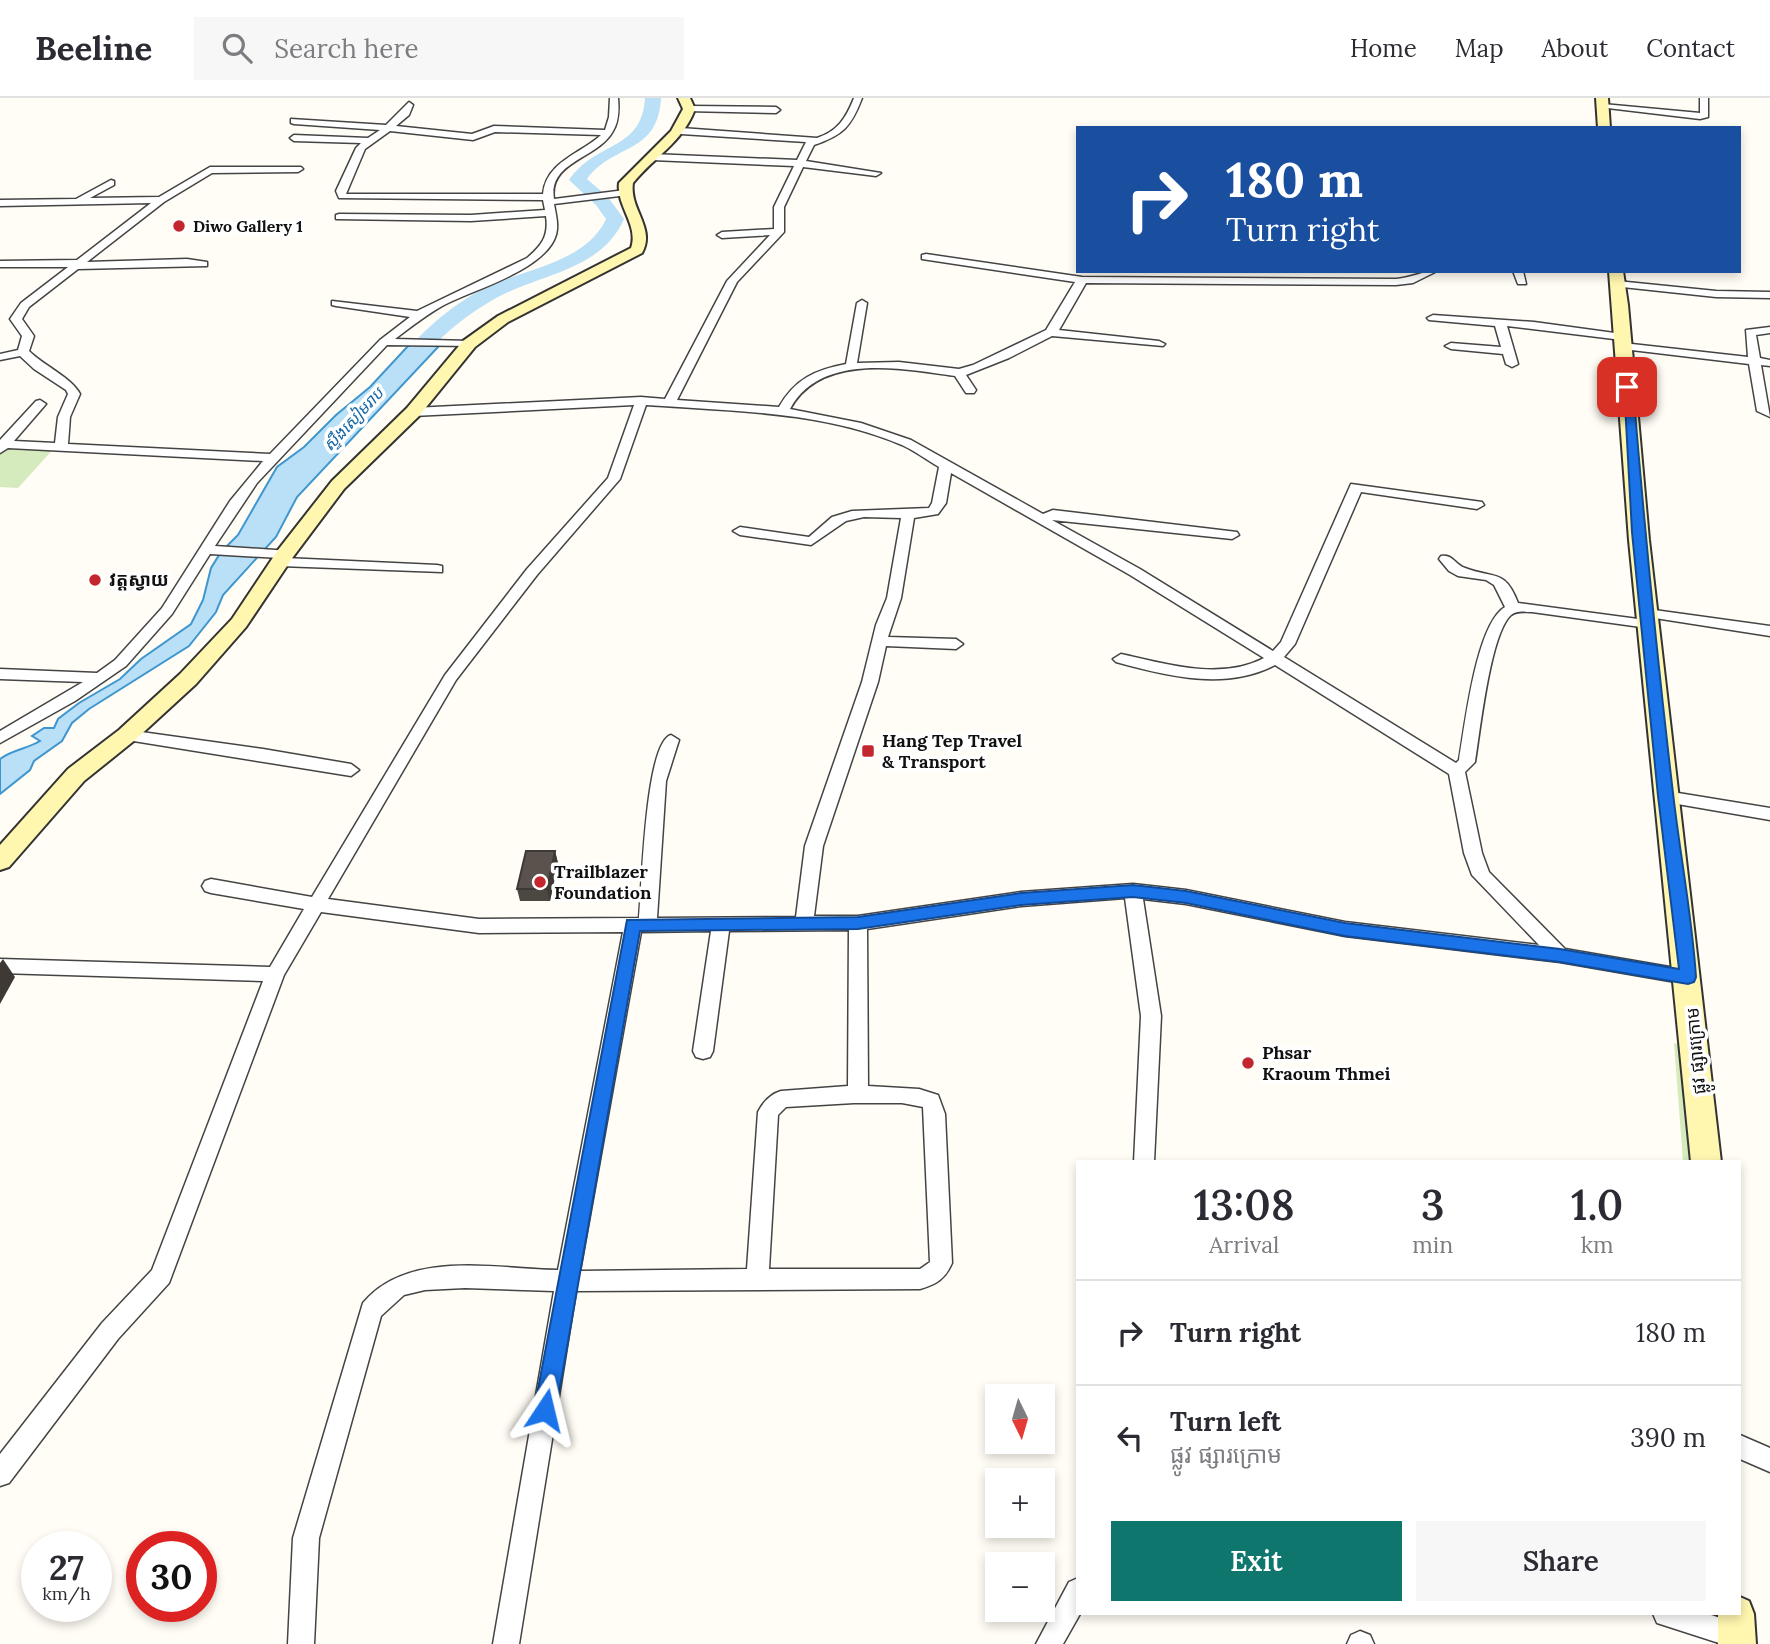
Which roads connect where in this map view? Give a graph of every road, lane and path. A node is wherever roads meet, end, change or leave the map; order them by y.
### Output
1 (614, 98) edge
2 (858, 98) edge
3 (1704, 98) edge
4 (1603, 102) edge
5 (686, 104) edge
6 (409, 106) dead end
7 (776, 110) dead end
8 (294, 121) dead end
9 (1604, 126) edge
10 (388, 128) junction
11 (681, 131) junction
12 (607, 133) junction
13 (294, 138) dead end
14 (815, 140) junction
15 (370, 141) junction
16 (652, 157) junction
17 (802, 164) junction
18 (298, 169) dead end
19 (876, 173) dead end
20 (111, 183) dead end
21 (625, 193) junction
22 (161, 200) junction
23 (550, 200) junction
24 (77, 202) junction
25 (0, 203) edge
26 (552, 214) junction
27 (339, 217) dead end
28 (779, 232) junction
29 (722, 235) dead end
30 (926, 257) dead end
31 (0, 264) edge
32 (203, 264) dead end
33 (74, 265) junction
34 (1325, 273) edge
35 (1427, 273) edge
36 (1616, 277) edge
37 (1082, 280) junction
38 (1333, 281) junction
39 (1770, 295) edge
40 (336, 303) dead end
41 (862, 303) dead end
42 (419, 315) junction
43 (16, 318) junction
44 (1433, 318) dead end
45 (0, 320) edge
46 (1500, 323) junction
47 (1770, 330) edge
48 (1050, 332) junction
49 (1623, 341) junction
50 (389, 342) junction
51 (462, 344) junction
52 (1158, 344) dead end
53 (1451, 346) dead end
54 (1508, 351) junction
55 (23, 352) junction
56 (0, 357) edge
57 (1755, 362) junction
58 (1770, 363) edge
59 (1511, 364) dead end
60 (851, 367) junction
61 (959, 373) junction
62 (970, 390) dead end
63 (641, 401) junction
64 (669, 403) junction
65 (40, 404) dead end
66 (783, 411) junction
67 (413, 412) junction
68 (1770, 413) edge
69 (1, 446) edge
70 (61, 446) junction
71 (271, 458) junction
72 (946, 466) junction
73 (1477, 505) dead end
74 (908, 514) junction
75 (1042, 520) junction
76 (740, 531) dead end
77 (1232, 535) dead end
78 (209, 550) junction
79 (277, 556) junction
80 (1446, 559) dead end
81 (437, 569) dead end
82 (1513, 608) junction
83 (1648, 619) junction
84 (1770, 631) edge
85 (879, 640) junction
86 (956, 645) dead end
87 (1121, 659) dead end
88 (1279, 659) junction
89 (0, 674) edge
90 (98, 678) junction
91 (127, 735) junction
92 (0, 738) edge
93 (671, 740) dead end
94 (351, 770) dead end
95 (1457, 771) junction
96 (1665, 796) junction
97 (1770, 814) edge
98 (0, 861) edge
99 (211, 886) dead end
100 (1133, 891) junction
101 (315, 904) junction
102 (804, 922) junction
103 (722, 923) junction
104 (858, 923) junction
105 (640, 924) junction
106 (1560, 955) junction
107 (0, 966) edge
108 (275, 974) junction
109 (1688, 977) junction
110 (703, 1051) dead end
111 (858, 1096) junction
112 (1144, 1160) edge
113 (1706, 1160) edge
114 (757, 1278) junction
115 (566, 1281) junction
116 (1741, 1447) edge
117 (1770, 1460) edge
118 (0, 1474) edge
119 (1076, 1595) edge
120 (1670, 1615) edge
121 (1737, 1631) edge
122 (301, 1644) edge
123 (506, 1644) edge
124 (1049, 1644) edge

1 - 12 street
2 - 14 street
3 - 4 street
4 - 9 street
5 - 7 street
5 - 11 street
6 - 10 street
8 - 10 street
10 - 12 street
10 - 15 street
11 - 14 street
11 - 16 street
12 - 23 street
13 - 15 street
14 - 17 street
15 - 23 street
16 - 17 street
16 - 21 street
17 - 19 street
17 - 28 street
18 - 22 street
20 - 24 street
21 - 23 street
21 - 51 street
22 - 24 street
22 - 33 street
23 - 26 street
24 - 25 street
26 - 27 street
26 - 42 street
28 - 29 street
28 - 64 street
30 - 37 street
31 - 33 street
32 - 33 street
33 - 43 street
34 - 38 street
35 - 38 street
36 - 39 street
36 - 49 street, ផ្លូវ ផ្សារក្រោម
37 - 38 street
37 - 48 street
40 - 42 street
41 - 60 street
42 - 50 street
43 - 45 street
43 - 55 street
44 - 46 street
46 - 49 street
46 - 54 street
47 - 57 street
48 - 52 street
48 - 61 street
49 - 57 street
49 - 83 street, ផ្លូវ ផ្សារក្រោម
50 - 51 street
50 - 71 street
51 - 67 street
53 - 54 street
54 - 59 street
55 - 56 street
55 - 70 street
57 - 58 street
57 - 68 street
60 - 61 street
60 - 66 street
61 - 62 street
63 - 64 street
63 - 67 street
63 - 101 street
64 - 66 street
65 - 69 street
66 - 72 street
67 - 79 street
69 - 70 street
70 - 71 street
71 - 78 street
72 - 74 street
72 - 75 street
73 - 88 street
74 - 76 street
74 - 85 street
75 - 77 street
75 - 88 street
78 - 79 street
78 - 90 street
79 - 81 street
79 - 91 street
80 - 82 street
82 - 83 street
82 - 95 street
83 - 84 street
83 - 96 street, ផ្លូវ ផ្សារក្រោម
85 - 86 street
85 - 102 street
87 - 88 street
88 - 95 street
89 - 90 street
90 - 92 street
91 - 94 street
91 - 98 street
93 - 105 street
95 - 106 street
96 - 97 street
96 - 109 street, ផ្លូវ ផ្សារក្រោម
99 - 101 street
100 - 104 street
100 - 106 street
100 - 112 street
101 - 105 street
101 - 108 street
102 - 103 street
102 - 104 street
103 - 105 street
103 - 110 street
104 - 111 street
105 - 115 street
106 - 109 street
107 - 108 street
108 - 118 street
109 - 113 street, ផ្លូវ ផ្សារក្រោម
111 - 114 street
111 - 114 street
114 - 115 street
115 - 122 street
115 - 123 street
116 - 117 street
119 - 124 street
120 - 121 street

